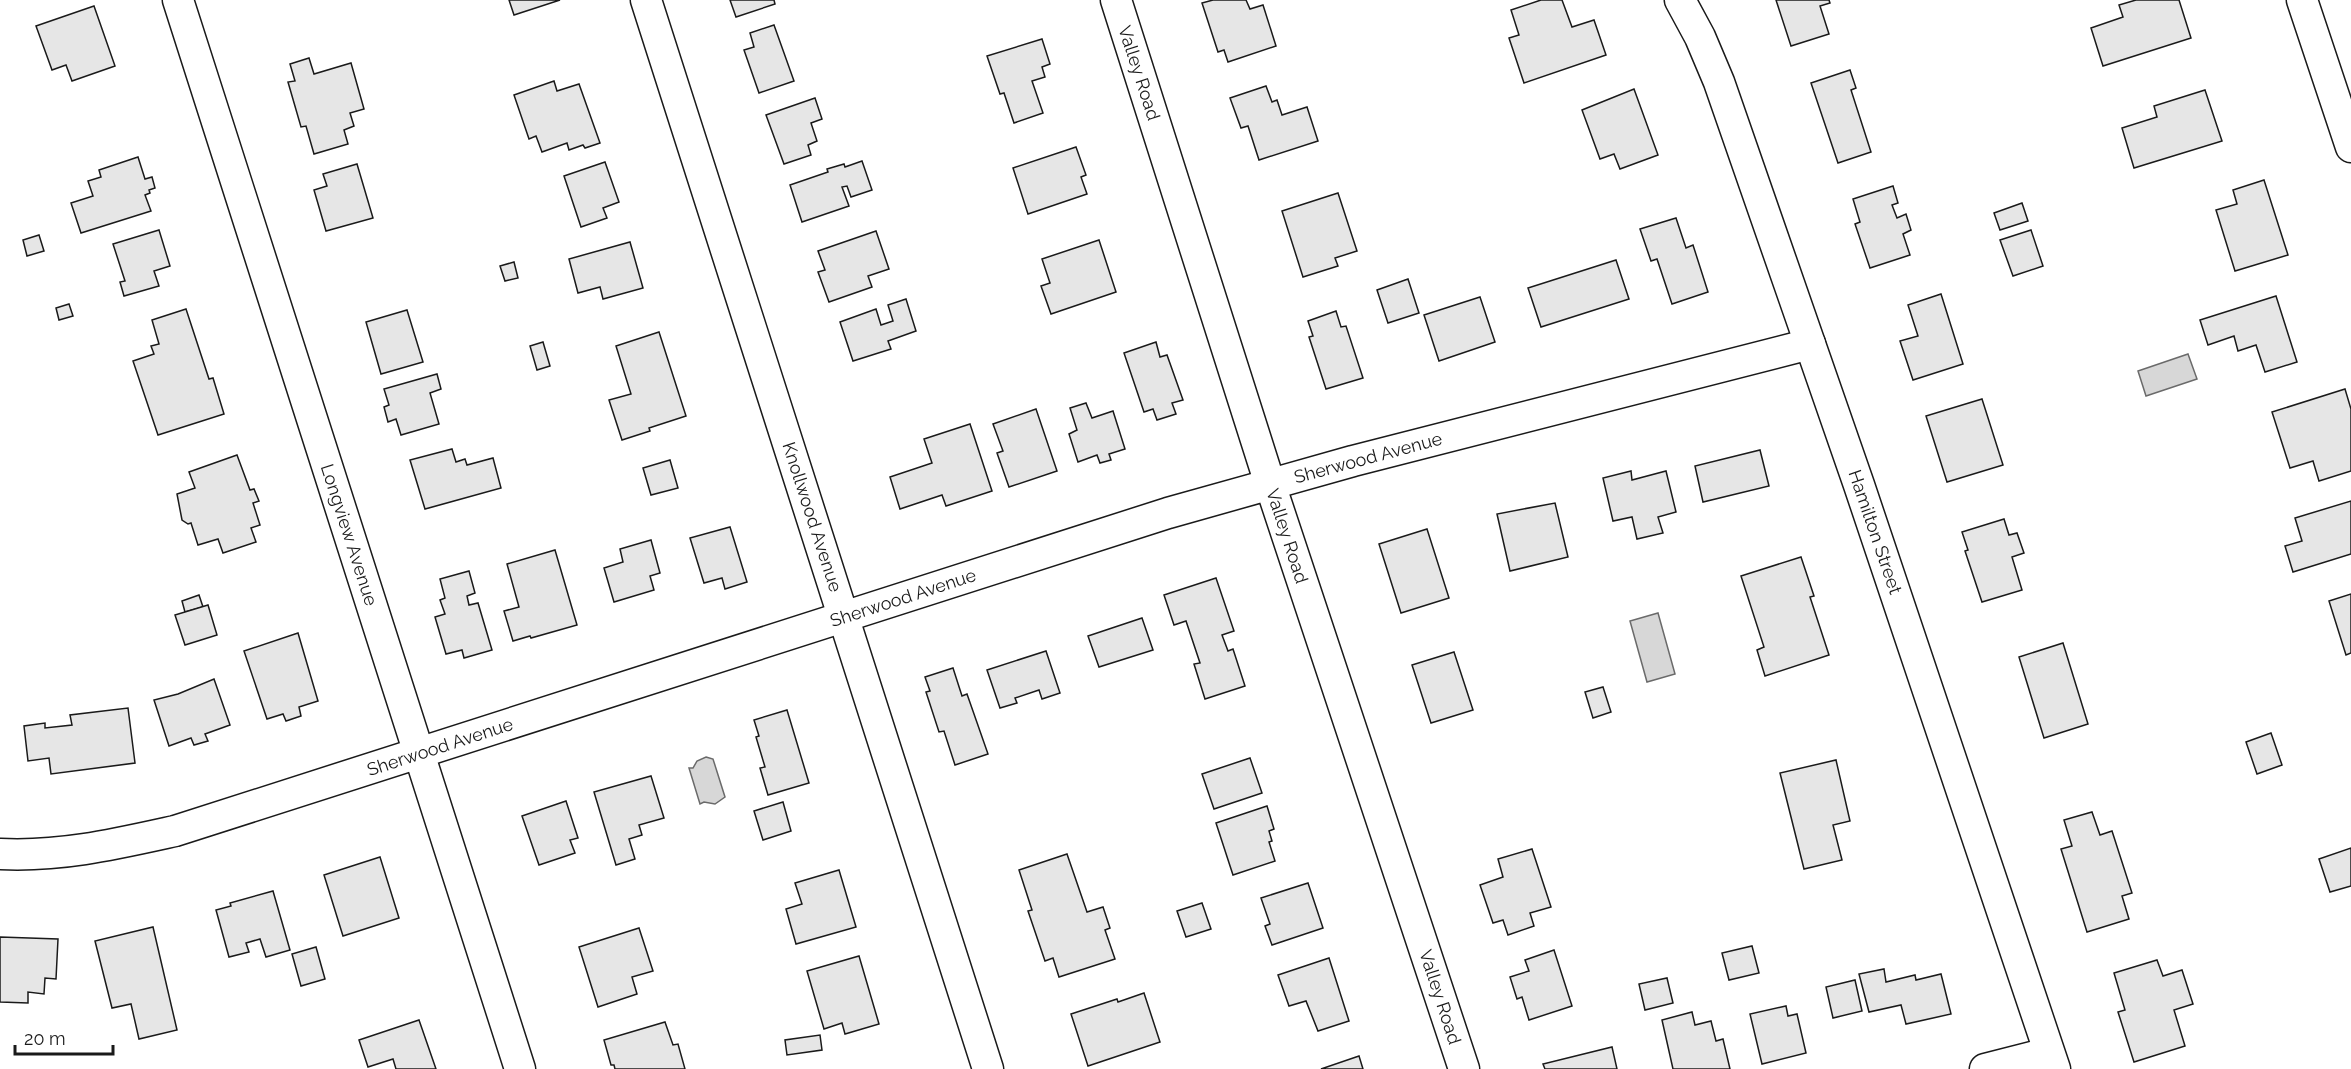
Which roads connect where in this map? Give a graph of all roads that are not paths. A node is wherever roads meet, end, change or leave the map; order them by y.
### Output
1 (178, 0) edge
2 (646, 0) edge
3 (1116, 0) edge
4 (1680, 0) edge
5 (2302, 0) edge
6 (2351, 147) edge
7 (1810, 344) junction
8 (1270, 484) junction
9 (844, 617) junction
10 (418, 754) junction
11 (0, 854) edge
12 (2051, 1061) edge
13 (520, 1069) edge
14 (988, 1069) edge
15 (1464, 1069) edge
16 (1985, 1069) edge

1 - 10 street, Longview Avenue
2 - 9 street, Knollwood Avenue
3 - 8 street, Valley Road
4 - 7 street, Hamilton Street
5 - 6 street
7 - 8 street, Sherwood Avenue
7 - 12 street, Hamilton Street
8 - 9 street, Sherwood Avenue
8 - 15 street, Valley Road
9 - 10 street, Sherwood Avenue
9 - 14 street, Knollwood Avenue
10 - 11 street, Sherwood Avenue
10 - 13 street, Longview Avenue
12 - 16 street

